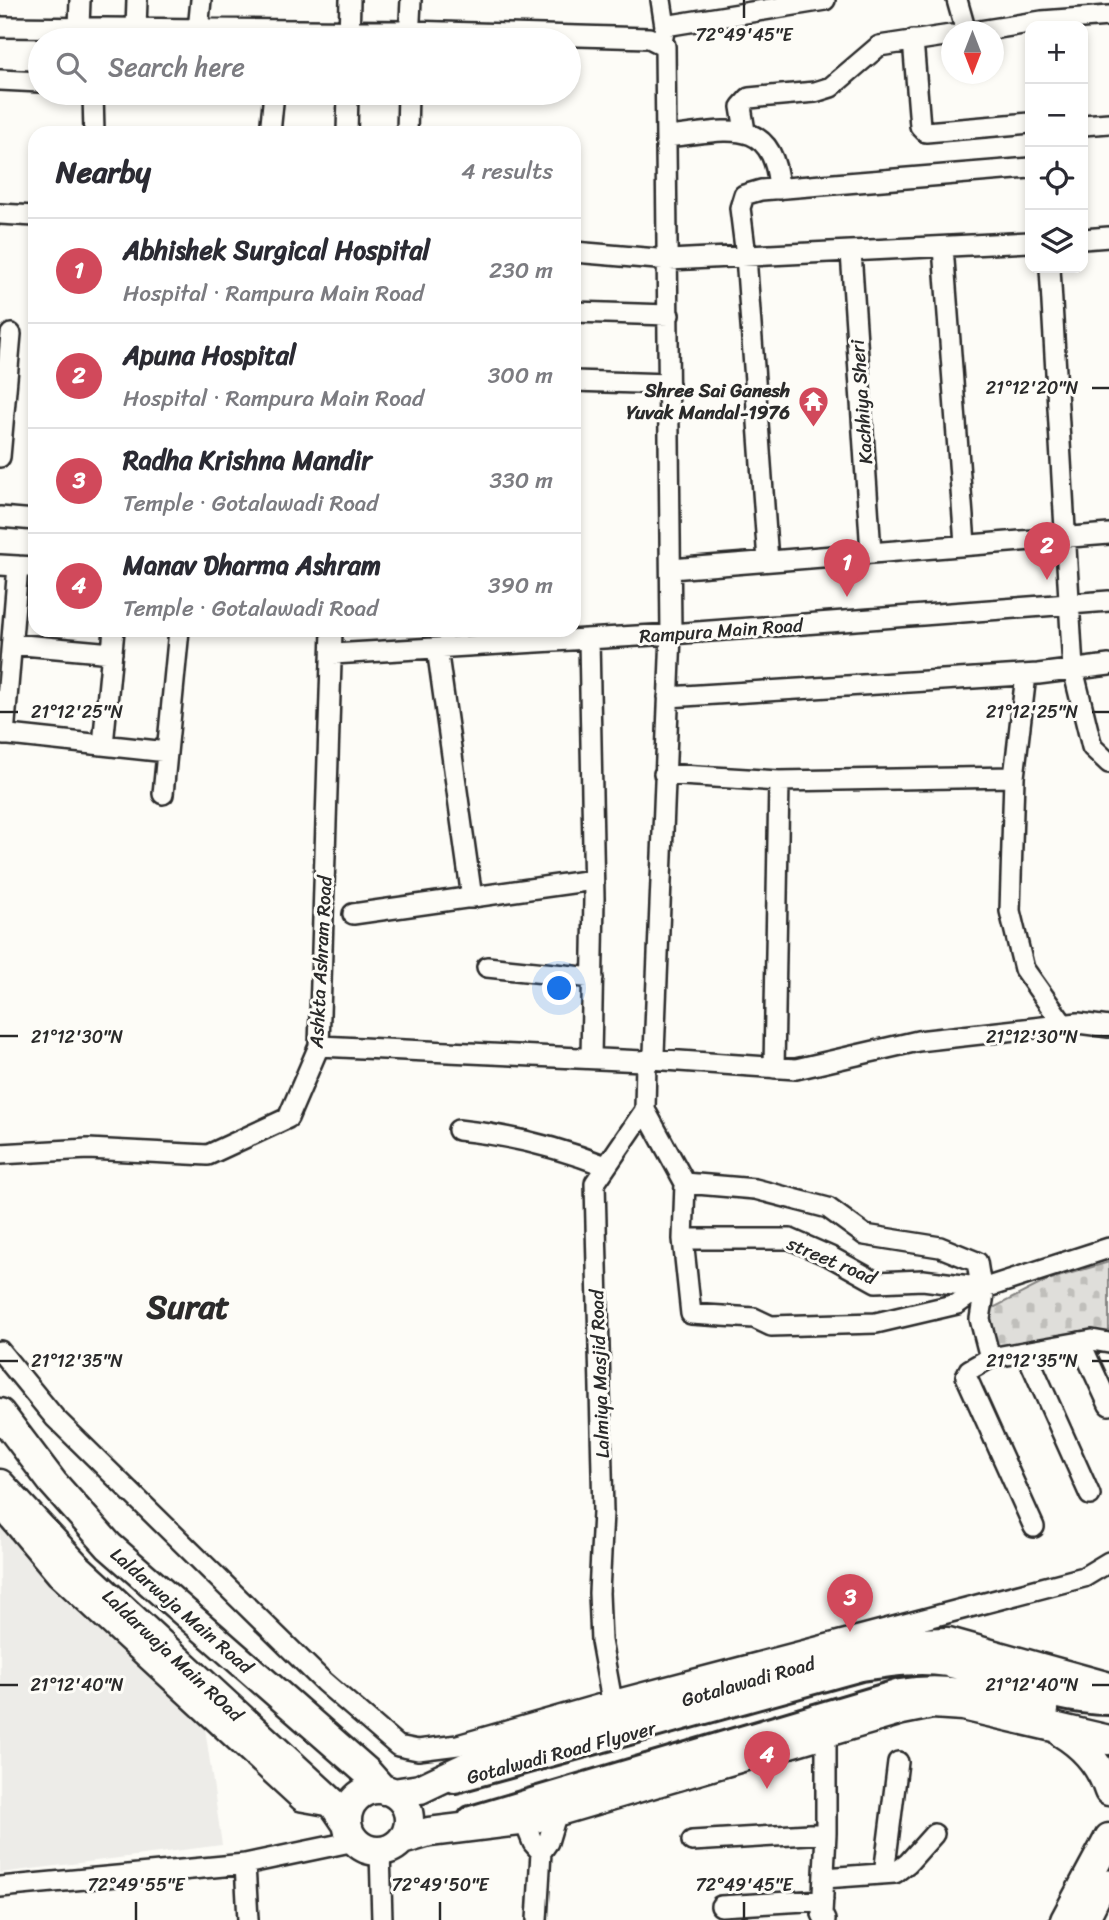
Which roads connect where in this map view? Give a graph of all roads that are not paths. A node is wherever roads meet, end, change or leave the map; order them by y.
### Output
1 (80, 0) edge
2 (137, 0) edge
3 (201, 0) edge
4 (350, 0) edge
5 (411, 0) edge
6 (661, 0) edge
7 (825, 0) edge
8 (957, 0) edge
9 (1109, 16) edge
10 (963, 21) edge
11 (0, 27) edge
12 (79, 27) junction
13 (1004, 27) edge
14 (136, 28) joint
15 (198, 28) edge
16 (350, 28) edge
17 (409, 28) edge
18 (664, 34) junction
19 (941, 36) edge
20 (581, 37) edge
21 (913, 40) junction
22 (0, 80) edge
23 (28, 81) edge
24 (93, 105) edge
25 (273, 105) edge
26 (348, 105) edge
27 (408, 105) edge
28 (1109, 122) edge
29 (1025, 123) edge
30 (1088, 124) edge
31 (94, 126) edge
32 (271, 126) edge
33 (347, 126) edge
34 (407, 126) edge
35 (745, 131) junction
36 (667, 136) junction
37 (1025, 168) edge
38 (779, 189) junction
39 (0, 214) edge
40 (28, 216) edge
41 (1109, 237) edge
42 (1088, 239) edge
43 (1025, 242) edge
44 (943, 247) junction
45 (851, 252) junction
46 (581, 254) edge
47 (746, 256) junction
48 (668, 260) junction
49 (1050, 273) edge
50 (581, 312) edge
51 (669, 315) junction
52 (11, 334) dead end
53 (581, 381) edge
54 (669, 384) junction
55 (0, 457) edge
56 (0, 517) edge
57 (28, 519) edge
58 (1109, 534) edge
59 (1066, 536) junction
60 (965, 544) junction
61 (871, 552) junction
62 (768, 561) junction
63 (18, 566) edge
64 (671, 569) junction
65 (1109, 601) edge
66 (1070, 603) junction
67 (671, 634) junction
68 (113, 637) edge
69 (178, 637) edge
70 (332, 637) edge
71 (589, 639) junction
72 (12, 644) junction
73 (437, 648) junction
74 (112, 653) junction
75 (333, 654) junction
76 (1109, 665) edge
77 (1073, 669) junction
78 (1026, 675) junction
79 (668, 697) junction
80 (2, 734) edge
81 (103, 745) junction
82 (167, 752) junction
83 (1109, 763) edge
84 (664, 774) junction
85 (1014, 777) junction
86 (779, 781) junction
87 (163, 794) dead end
88 (593, 880) junction
89 (472, 898) junction
90 (353, 914) dead end
91 (487, 967) dead end
92 (593, 978) junction
93 (1063, 1024) junction
94 (1109, 1027) edge
95 (319, 1046) junction
96 (591, 1058) junction
97 (648, 1060) junction
98 (774, 1068) junction
99 (645, 1110) junction
100 (458, 1130) dead end
101 (0, 1154) edge
102 (606, 1166) junction
103 (685, 1182) junction
104 (682, 1239) junction
105 (1109, 1248) edge
106 (983, 1288) junction
107 (1080, 1342) junction
108 (1109, 1343) edge
109 (0, 1351) edge
110 (1026, 1352) junction
111 (990, 1358) junction
112 (1109, 1405) edge
113 (0, 1413) edge
114 (0, 1484) edge
115 (1090, 1494) dead end
116 (0, 1508) edge
117 (1034, 1527) dead end
118 (1109, 1562) edge
119 (1101, 1683) edge
120 (612, 1701) junction
121 (1109, 1702) edge
122 (1109, 1718) edge
123 (1028, 1723) junction
124 (826, 1733) junction
125 (1109, 1740) edge
126 (898, 1762) dead end
127 (399, 1791) junction
128 (1109, 1791) edge
129 (557, 1812) junction
130 (513, 1815) junction
131 (364, 1833) junction
132 (827, 1833) junction
133 (934, 1834) dead end
134 (1109, 1837) edge
135 (692, 1841) dead end
136 (541, 1853) junction
137 (245, 1864) junction
138 (1104, 1872) edge
139 (884, 1874) junction
140 (824, 1878) junction
141 (0, 1886) edge
142 (721, 1906) dead end
143 (824, 1910) edge
144 (248, 1920) edge
145 (382, 1920) edge
146 (537, 1920) edge
147 (1051, 1920) edge
148 (1065, 1920) edge
149 (1079, 1920) edge
150 (1089, 1920) edge

1 - 12 street
2 - 14 street
3 - 15 street
4 - 16 street
5 - 17 street
6 - 18 street
7 - 18 street
8 - 10 street
9 - 13 street
11 - 12 street
12 - 14 street
18 - 20 street
18 - 36 street
19 - 21 street
21 - 29 street
21 - 35 street
22 - 23 street
24 - 31 street
25 - 32 street
26 - 33 street
27 - 34 street
28 - 30 street
35 - 36 street
35 - 38 street
36 - 48 street
37 - 38 street
38 - 47 street
39 - 40 street
41 - 42 street
43 - 44 street
44 - 45 street
44 - 60 street
45 - 47 street
45 - 61 street, Kachhiya Sheri
46 - 48 street
47 - 48 street
47 - 62 street
48 - 51 street
49 - 59 street
50 - 51 street
51 - 54 street
52 - 55 street
53 - 54 street
54 - 64 street
56 - 57 street
58 - 59 street
59 - 60 street
59 - 66 street
60 - 61 street
61 - 62 street
62 - 64 street
63 - 72 street
64 - 67 street
65 - 66 street, Rampura Main Road
66 - 67 street, Rampura Main Road
66 - 77 street
67 - 71 street, Rampura Main Road
67 - 79 street
68 - 74 street
69 - 82 street
70 - 75 street, Ashkta Ashram Road
71 - 73 street, Rampura Main Road
71 - 88 street
72 - 74 street
72 - 80 street
73 - 75 street, Rampura Main Road
73 - 89 street
74 - 81 street
75 - 95 street, Ashkta Ashram Road
76 - 77 street
77 - 78 street
77 - 83 street
78 - 79 street
78 - 85 street
79 - 84 street
80 - 81 street
81 - 82 street
82 - 87 street
84 - 86 street
84 - 97 street
85 - 86 street
85 - 93 street
86 - 98 street
88 - 89 street
88 - 92 street
89 - 90 street
91 - 92 street
92 - 96 street
93 - 94 street
93 - 98 street
95 - 96 street
95 - 101 street, Ashkta Ashram Road
96 - 97 street
97 - 98 street
97 - 99 street
99 - 102 street, Lalmiya Masjid Road
99 - 103 street
100 - 102 street
102 - 120 street, Lalmiya Masjid Road
103 - 104 street
103 - 106 street, street road
104 - 106 street, street road
104 - 106 street
105 - 106 street
106 - 111 street
107 - 108 street
107 - 110 street
107 - 112 street
109 - 120 street
110 - 111 street
110 - 115 street
111 - 117 street
113 - 127 highway, Laldarwaja Main Road
114 - 131 highway, Laldarwaja Main ROad
116 - 131 street
118 - 120 street
119 - 127 highway, Gotalawadi Road
121 - 127 main road, Gotalwadi Road Flyover
122 - 130 main road, Gotalwadi Road Flyover
123 - 124 highway
123 - 125 highway
123 - 128 highway
124 - 129 highway
124 - 132 street
126 - 139 street
127 - 131 highway
127 - 131 highway, Gotalawadi Road
129 - 130 highway
129 - 136 street
130 - 131 highway
130 - 136 street
131 - 137 street
131 - 145 street
132 - 135 street
132 - 140 street
133 - 139 street
134 - 138 highway
134 - 147 street
136 - 146 street
137 - 141 street
137 - 144 street
138 - 148 highway
138 - 149 highway
138 - 150 street
139 - 140 street
140 - 143 street
142 - 143 street

